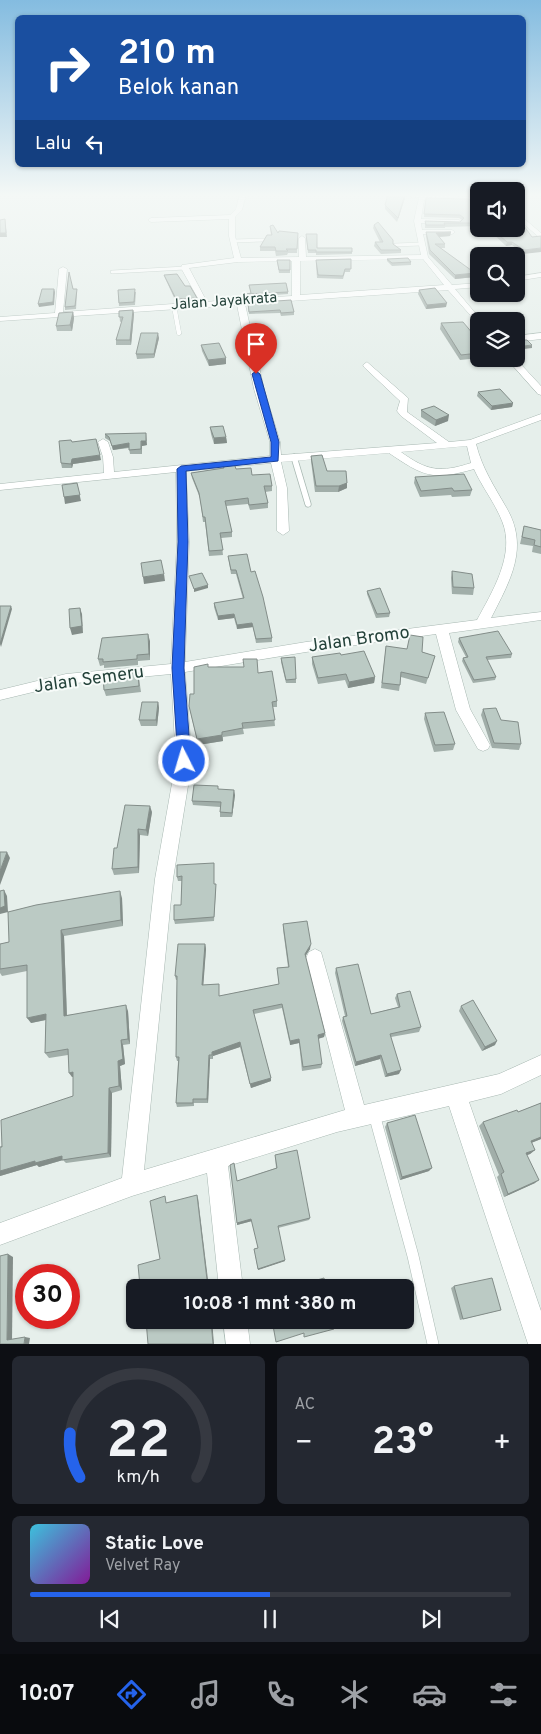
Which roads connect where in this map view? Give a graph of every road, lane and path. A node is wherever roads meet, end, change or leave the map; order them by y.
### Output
1 (237, 257) edge
2 (424, 257) joint
3 (300, 259) junction
4 (238, 260) junction
5 (185, 268) junction
6 (63, 269) dead end
7 (112, 272) dead end
8 (541, 275) edge
9 (525, 278) edge
10 (470, 286) edge
11 (450, 288) junction
12 (296, 297) junction
13 (240, 300) junction
14 (204, 304) junction
15 (174, 306) junction
16 (470, 312) edge
17 (59, 314) junction
18 (0, 319) edge
19 (179, 333) dead end
20 (541, 336) edge
21 (525, 338) edge
22 (368, 365) dead end
23 (518, 367) edge
24 (541, 392) edge
25 (541, 417) edge
26 (103, 442) dead end
27 (470, 442) junction
28 (447, 444) junction
29 (390, 449) junction
30 (294, 457) junction
31 (275, 459) junction
32 (477, 465) junction
33 (181, 469) junction
34 (109, 476) junction
35 (0, 487) edge
36 (308, 504) dead end
37 (283, 531) dead end
38 (541, 616) edge
39 (482, 622) junction
40 (441, 628) junction
41 (178, 668) junction
42 (0, 696) edge
43 (483, 745) dead end
44 (315, 958) dead end
45 (541, 1065) edge
46 (456, 1095) junction
47 (365, 1116) junction
48 (216, 1159) junction
49 (132, 1185) junction
50 (0, 1234) edge
51 (230, 1279) edge
52 (236, 1329) edge
53 (238, 1344) edge
54 (433, 1344) edge
55 (540, 1344) edge

1 - 4 street
2 - 3 street
2 - 11 street
3 - 4 street
3 - 12 street
4 - 5 street
5 - 7 lane
5 - 14 street
6 - 17 street
8 - 9 street
10 - 11 street, Jalan Jayakrata
11 - 12 street, Jalan Jayakrata
11 - 16 street
12 - 13 street, Jalan Jayakrata
13 - 14 street, Jalan Jayakrata
13 - 31 street
14 - 15 street, Jalan Jayakrata
15 - 17 street, Jalan Jayakrata
15 - 19 lane
17 - 18 street, Jalan Jayakrata
20 - 21 street
22 - 28 street
23 - 24 street
25 - 27 street
26 - 34 street
27 - 28 street
27 - 32 street
28 - 29 street
29 - 30 street
29 - 32 street
30 - 31 street
30 - 36 lane
31 - 33 street
31 - 37 street
32 - 39 street
33 - 34 street
33 - 41 street
34 - 35 street
38 - 39 street, Jalan Bromo
39 - 40 street, Jalan Bromo
40 - 41 street, Jalan Bromo
40 - 43 street
41 - 42 street, Jalan Semeru
41 - 49 street
44 - 47 street
45 - 46 street
46 - 47 street
46 - 55 street
47 - 48 street
47 - 54 lane
48 - 49 street
48 - 51 street
49 - 50 street
52 - 53 street

